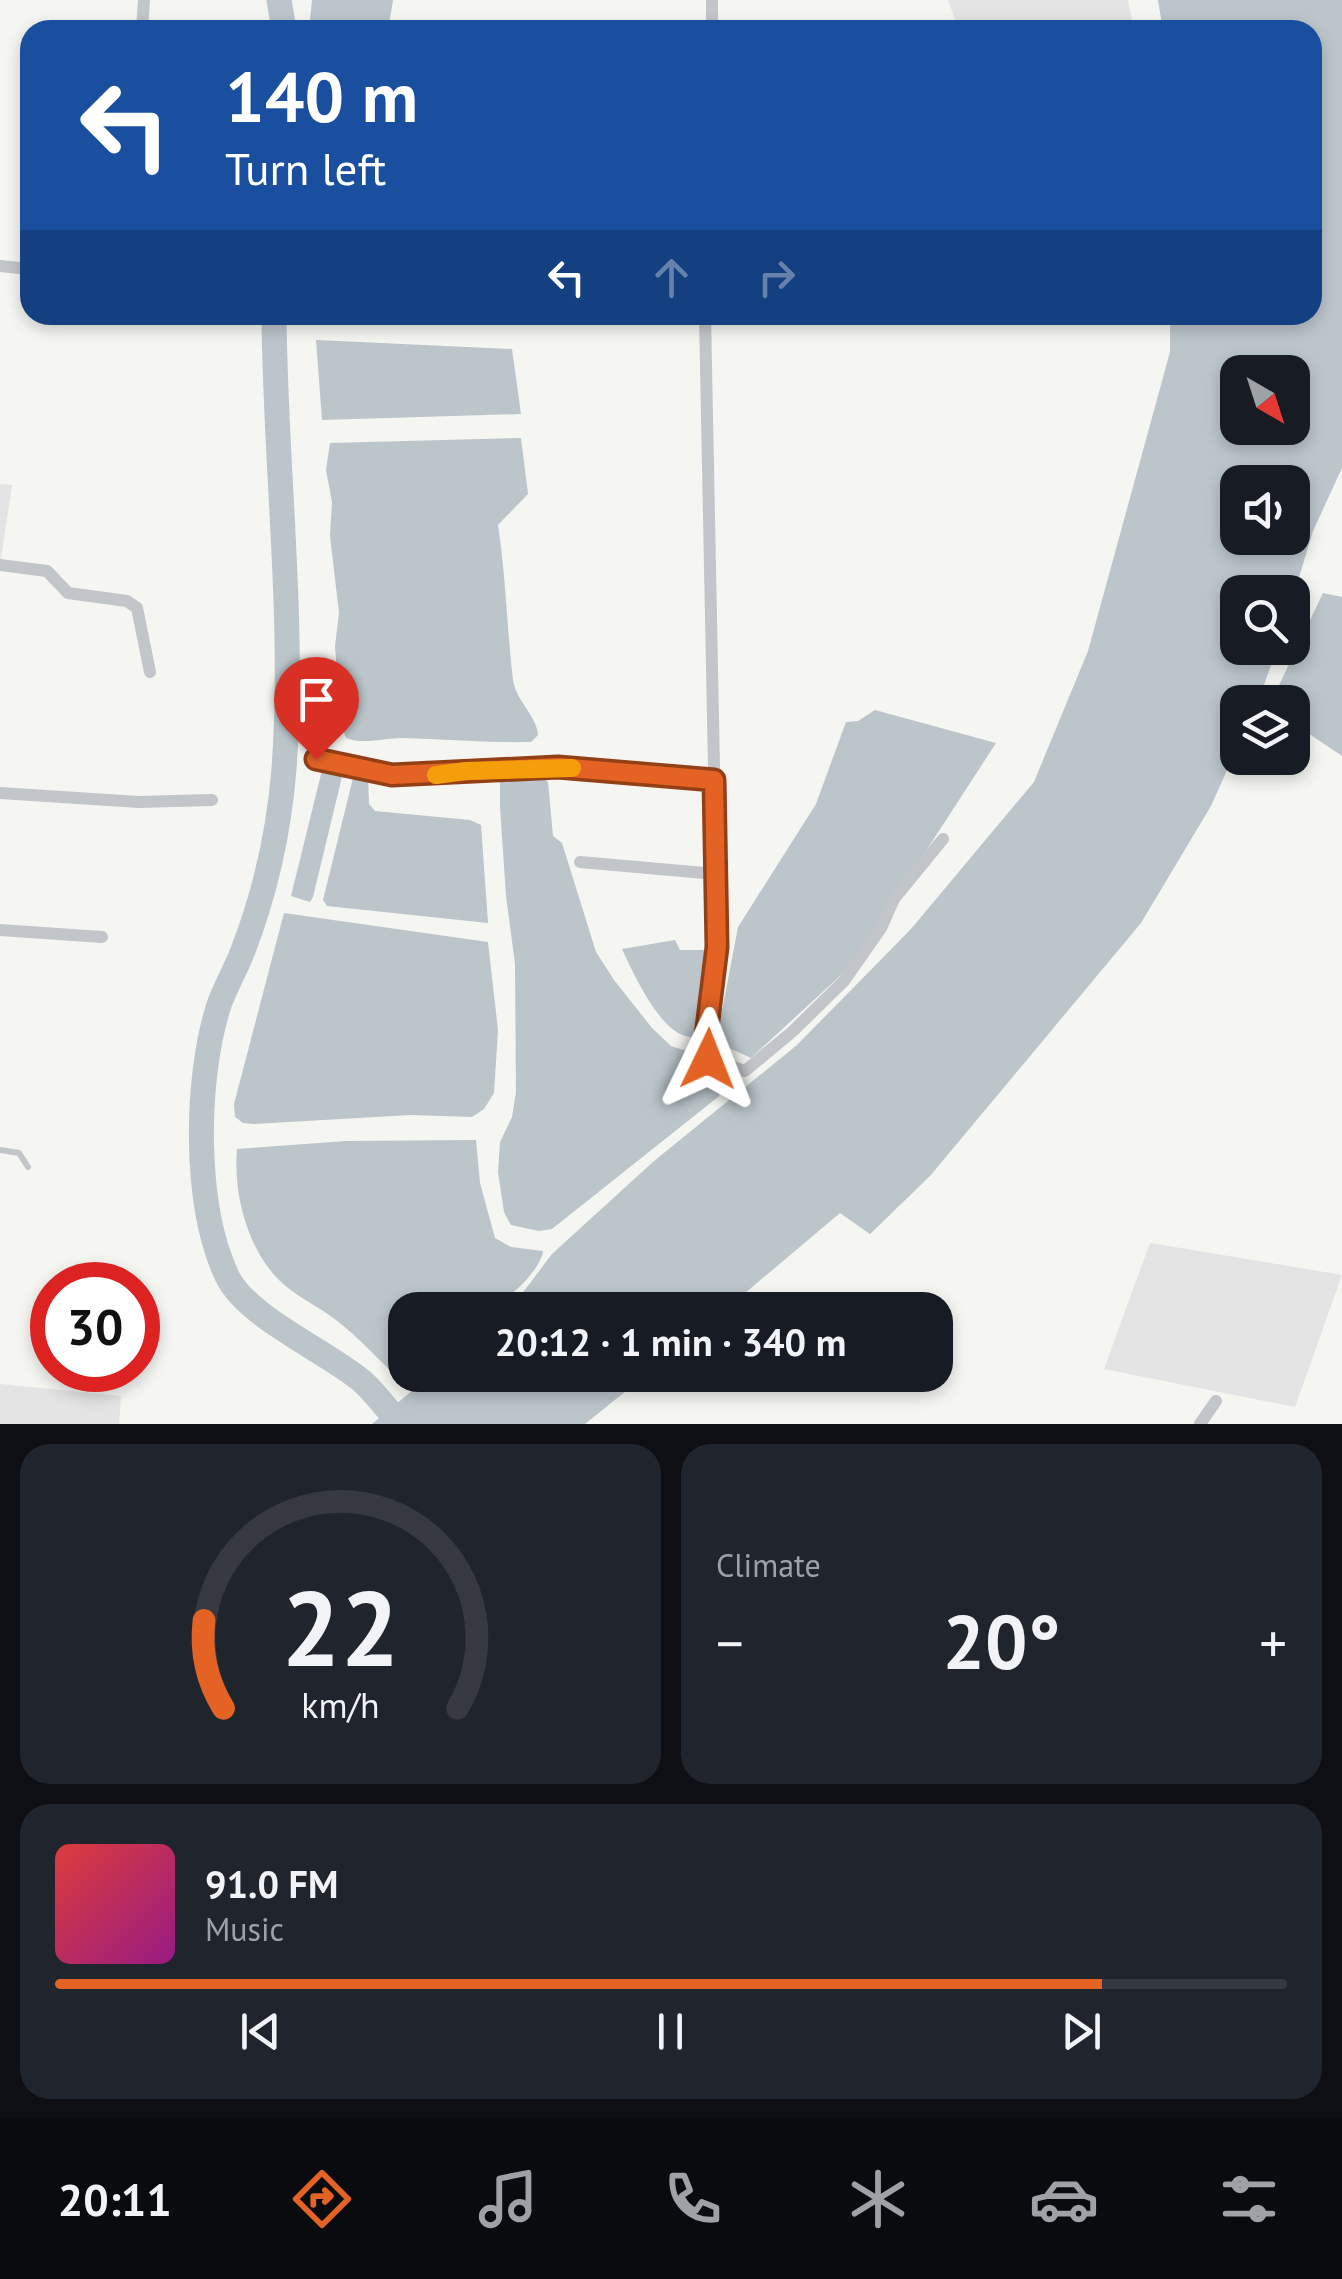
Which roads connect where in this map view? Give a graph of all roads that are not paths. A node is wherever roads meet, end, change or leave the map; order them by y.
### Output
1 (705, 325) edge
2 (0, 564) edge
3 (150, 672) dead end
4 (316, 759) dead end
5 (714, 780) junction
6 (0, 793) edge
7 (212, 800) dead end
8 (943, 838) dead end
9 (580, 862) dead end
10 (716, 874) junction
11 (0, 930) edge
12 (102, 937) dead end
13 (0, 1150) edge
14 (28, 1167) dead end
15 (1216, 1401) dead end
16 (1200, 1424) edge

1 - 5 street
2 - 3 street
4 - 5 street
5 - 10 street
6 - 7 street
8 - 10 street
9 - 10 street
11 - 12 street
13 - 14 lane
15 - 16 street

